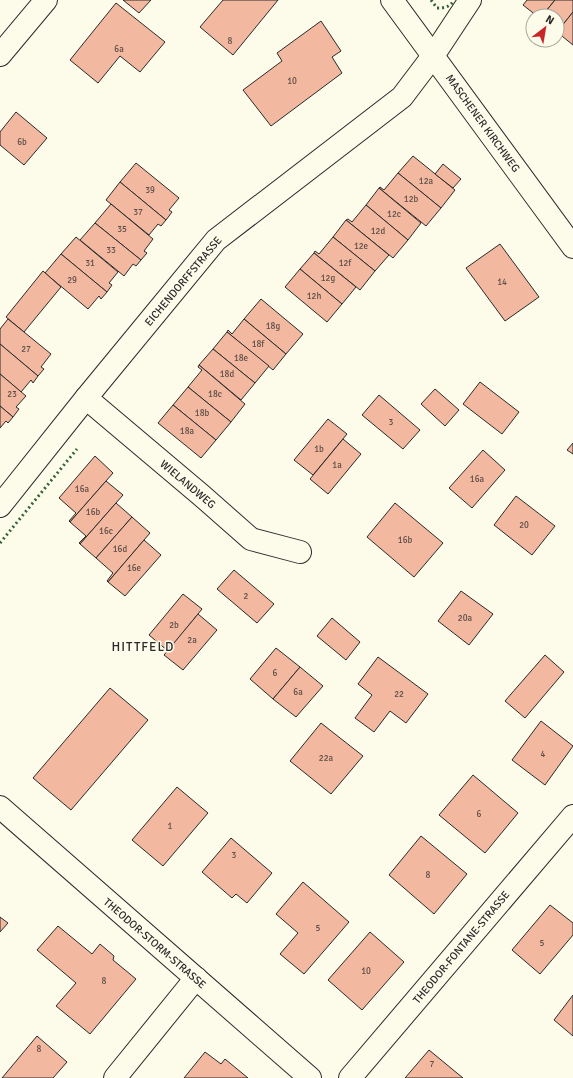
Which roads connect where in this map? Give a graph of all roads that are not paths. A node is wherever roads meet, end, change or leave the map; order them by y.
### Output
1 (46, 0) edge
2 (392, 0) edge
3 (470, 0) edge
4 (0, 55) edge
5 (433, 56) junction
6 (573, 247) edge
7 (86, 398) junction
8 (0, 506) edge
9 (300, 552) dead end
10 (0, 807) edge
11 (573, 816) edge
12 (196, 978) junction
13 (115, 1078) edge
14 (310, 1078) edge
15 (350, 1078) edge

1 - 4 street
2 - 5 street, MASCHENER KIRCHWEG
3 - 5 street, EICHENDORFFSTRASSE
5 - 6 street, MASCHENER KIRCHWEG
5 - 7 street, EICHENDORFFSTRASSE
7 - 8 street, EICHENDORFFSTRASSE
7 - 9 street, WIELANDWEG
10 - 12 street, THEODOR-STORM-STRASSE
11 - 15 street, THEODOR-FONTANE-STRASSE
12 - 13 street
12 - 14 street, THEODOR-STORM-STRASSE

